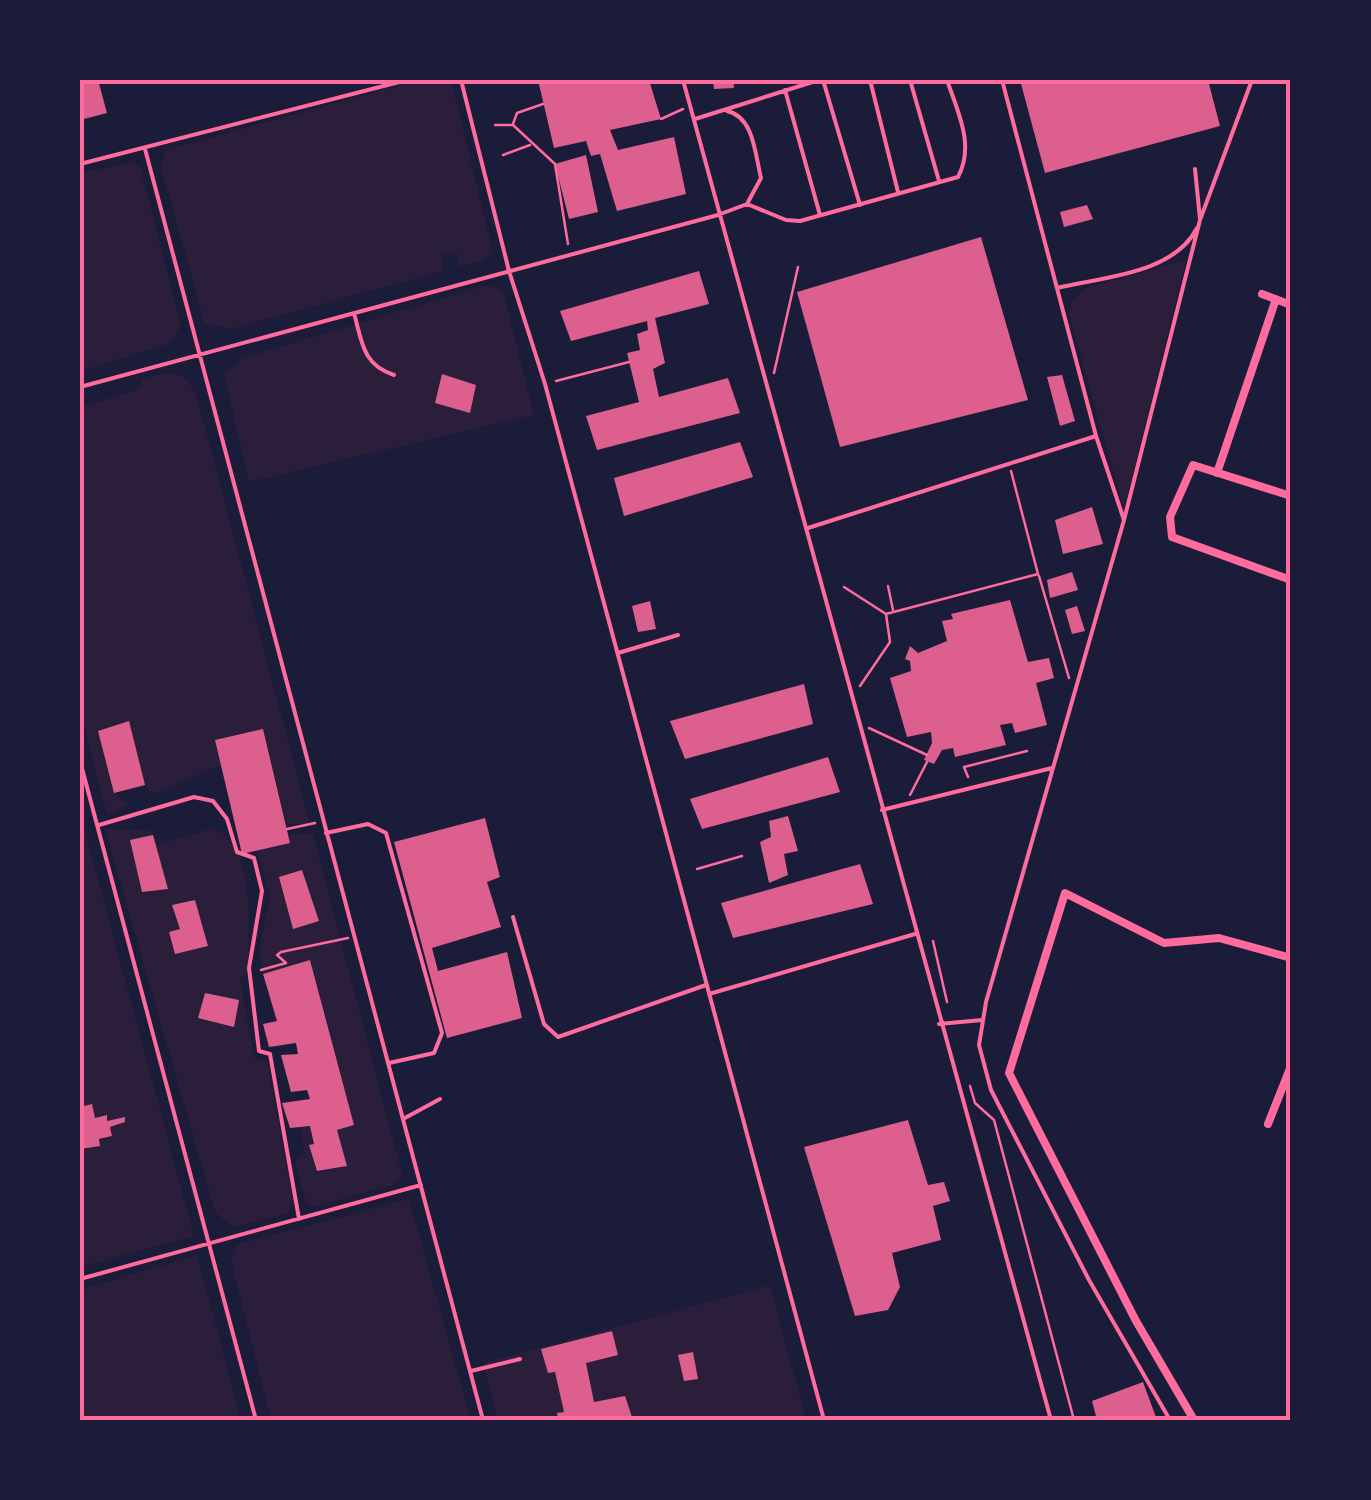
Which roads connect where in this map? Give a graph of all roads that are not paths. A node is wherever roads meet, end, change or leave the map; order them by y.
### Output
1 (408, 80) edge
2 (461, 80) edge
3 (683, 80) edge
4 (821, 80) edge
5 (870, 80) edge
6 (910, 80) edge
7 (947, 80) edge
8 (1002, 80) edge
9 (1252, 80) edge
10 (785, 90) junction
11 (722, 110) junction
12 (695, 119) junction
13 (146, 150) junction
14 (80, 164) edge
15 (1195, 169) dead end
16 (940, 182) junction
17 (898, 194) junction
18 (747, 204) junction
19 (860, 204) junction
20 (718, 215) junction
21 (820, 216) junction
22 (1200, 220) junction
23 (509, 271) junction
24 (1057, 288) junction
25 (1262, 294) dead end
26 (1276, 300) junction
27 (1291, 305) edge
28 (354, 313) junction
29 (198, 355) junction
30 (394, 374) dead end
31 (80, 387) edge
32 (1096, 436) junction
33 (1217, 473) junction
34 (1290, 494) edge
35 (1124, 520) junction
36 (807, 528) junction
37 (1291, 580) edge
38 (678, 636) dead end
39 (618, 653) junction
40 (80, 760) edge
41 (1054, 768) junction
42 (80, 795) edge
43 (90, 797) junction
44 (882, 810) junction
45 (98, 826) junction
46 (326, 833) junction
47 (513, 916) dead end
48 (915, 934) junction
49 (1291, 958) edge
50 (706, 986) junction
51 (709, 994) junction
52 (982, 1020) junction
53 (939, 1024) junction
54 (388, 1063) junction
55 (1291, 1066) edge
56 (440, 1099) dead end
57 (403, 1119) junction
58 (1268, 1124) dead end
59 (420, 1186) junction
60 (299, 1219) junction
61 (209, 1244) junction
62 (80, 1279) edge
63 (520, 1359) dead end
64 (470, 1371) junction
65 (256, 1420) edge
66 (483, 1420) edge
67 (824, 1420) edge
68 (1050, 1420) edge
69 (1170, 1420) edge
70 (1194, 1420) edge

1 - 13 lane
2 - 23 lane
3 - 12 lane
4 - 10 lane
4 - 19 lane
5 - 17 lane
6 - 16 lane
7 - 16 lane
8 - 24 lane
9 - 22 lane
10 - 11 lane
10 - 21 lane
11 - 12 lane
11 - 18 lane
12 - 20 lane
13 - 14 lane
13 - 29 lane
15 - 22 lane
16 - 17 lane
17 - 19 lane
18 - 20 lane
18 - 21 lane
19 - 21 lane
20 - 23 lane
20 - 36 lane
22 - 24 lane
22 - 35 lane
23 - 28 lane
23 - 39 lane
24 - 32 lane
25 - 26 street
26 - 27 street
26 - 33 street
28 - 29 lane
28 - 30 lane
29 - 31 lane
29 - 46 lane
32 - 35 lane
32 - 36 lane
33 - 34 street
33 - 37 street
35 - 41 lane
36 - 44 lane
38 - 39 lane
39 - 50 lane
40 - 43 lane
41 - 44 lane
41 - 52 lane
42 - 43 lane
43 - 45 lane
44 - 48 lane
45 - 60 lane
45 - 61 lane
46 - 54 lane
46 - 54 lane
47 - 50 lane
48 - 51 lane
48 - 53 lane
49 - 70 street
50 - 51 lane
51 - 67 lane
52 - 53 lane
52 - 69 lane
53 - 68 lane
54 - 57 lane
55 - 58 street
56 - 57 lane
57 - 59 lane
59 - 60 lane
59 - 64 lane
60 - 61 lane
61 - 62 lane
61 - 65 lane
63 - 64 lane
64 - 66 lane

